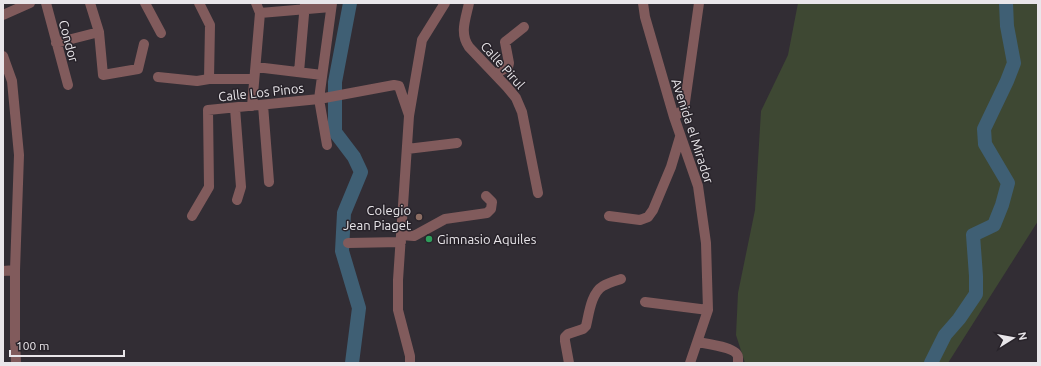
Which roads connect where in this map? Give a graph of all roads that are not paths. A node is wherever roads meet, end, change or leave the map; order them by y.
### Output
1 (30, 3) edge
2 (46, 3) edge
3 (90, 3) edge
4 (145, 3) edge
5 (199, 3) edge
6 (256, 3) edge
7 (445, 3) edge
8 (470, 3) edge
9 (643, 3) edge
10 (699, 3) edge
11 (332, 5) edge
12 (304, 7) edge
13 (260, 13) junction
14 (3, 15) edge
15 (524, 27) dead end
16 (99, 32) junction
17 (161, 33) dead end
18 (56, 42) junction
19 (144, 44) dead end
20 (3, 56) edge
21 (256, 67) junction
22 (299, 72) junction
23 (495, 74) junction
24 (322, 75) junction
25 (158, 77) dead end
26 (210, 79) junction
27 (254, 79) junction
28 (68, 85) dead end
29 (318, 99) junction
30 (263, 105) junction
31 (252, 106) junction
32 (235, 108) junction
33 (409, 116) junction
34 (674, 117) junction
35 (680, 137) junction
36 (458, 143) dead end
37 (327, 145) dead end
38 (407, 149) junction
39 (269, 182) dead end
40 (538, 193) dead end
41 (486, 196) dead end
42 (236, 200) dead end
43 (192, 216) dead end
44 (610, 216) dead end
45 (401, 238) junction
46 (348, 243) dead end
47 (15, 270) junction
48 (3, 271) edge
49 (621, 279) dead end
50 (646, 302) dead end
51 (708, 310) junction
52 (698, 342) junction
53 (16, 363) edge
54 (410, 363) edge
55 (569, 363) edge
56 (690, 363) edge
57 (738, 363) edge

1 - 14 street
2 - 18 street, Condor
3 - 16 street
4 - 17 street
5 - 26 street
6 - 13 street
7 - 33 street
8 - 23 street, Calle Pirul
9 - 34 street, Avenida el Mirador
10 - 34 street
11 - 12 street
11 - 24 street
12 - 13 street
12 - 22 street
13 - 21 street
15 - 23 street
16 - 18 street
16 - 19 street
18 - 28 street, Condor
20 - 47 street
21 - 22 street
21 - 27 street
22 - 24 street
23 - 40 street, Calle Pirul
24 - 29 street
25 - 26 street
26 - 27 street
27 - 31 street
29 - 30 street, Calle Los Pinos
29 - 33 street, Calle Los Pinos
29 - 37 street
30 - 31 street, Calle Los Pinos
30 - 39 street
31 - 32 street, Calle Los Pinos
32 - 42 street
32 - 43 street, Calle Los Pinos
33 - 38 street
34 - 35 street, Avenida el Mirador
35 - 44 street
35 - 51 street, Avenida el Mirador
36 - 38 street
38 - 45 street
41 - 45 street
45 - 46 street
45 - 54 street
47 - 48 street
47 - 53 street
49 - 55 street
50 - 51 street
51 - 52 street, Avenida el Mirador
52 - 56 street, Avenida el Mirador
52 - 57 street

